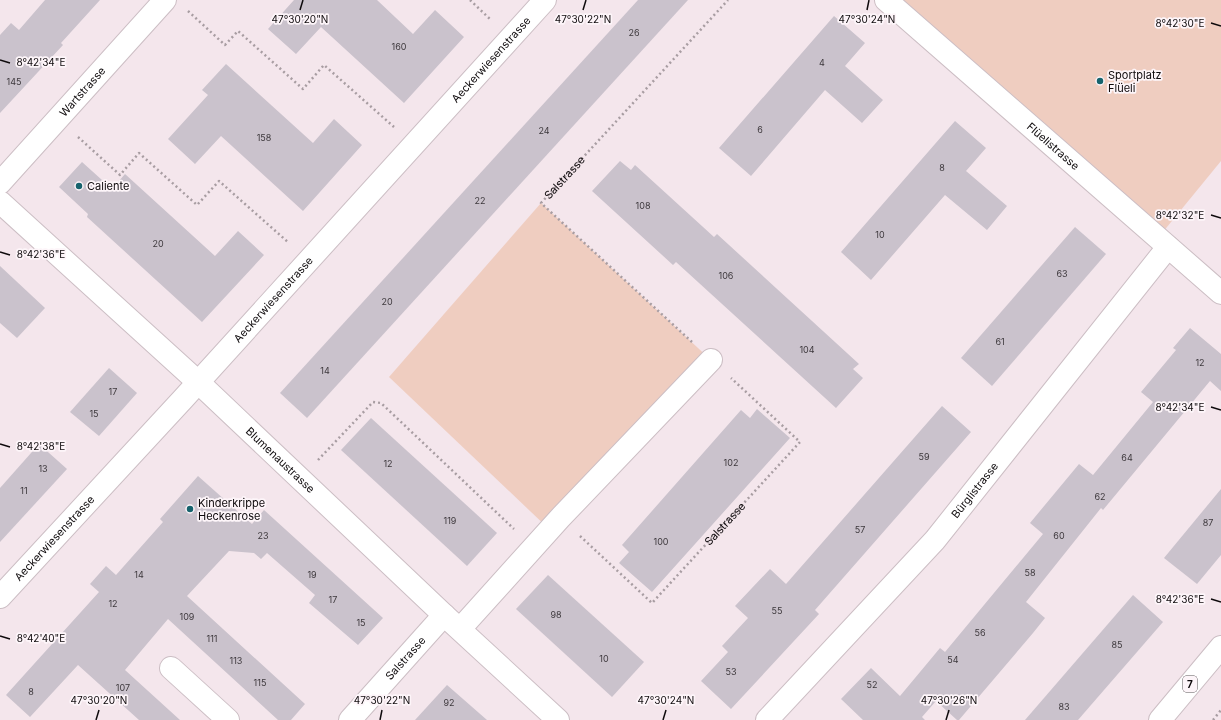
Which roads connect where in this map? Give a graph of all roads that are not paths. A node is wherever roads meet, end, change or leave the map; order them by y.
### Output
1 (166, 0) edge
2 (544, 0) edge
3 (886, 0) edge
4 (0, 183) edge
5 (0, 202) edge
6 (1168, 247) junction
7 (1221, 293) edge
8 (711, 360) road end
9 (198, 382) junction
10 (0, 597) edge
11 (452, 622) junction
12 (1221, 647) edge
13 (171, 668) dead end
14 (228, 720) edge
15 (350, 720) edge
16 (558, 720) edge
17 (767, 720) edge
18 (1160, 720) edge

1 - 4 street, Wartstrasse
2 - 9 street, Aeckerwiesenstrasse
3 - 6 street, Flüelistrasse
5 - 9 street, Blumenaustrasse
6 - 7 street, Flüelistrasse
6 - 17 street, Bürglistrasse
8 - 11 street, Salstrasse
9 - 10 street, Aeckerwiesenstrasse
9 - 11 street, Blumenaustrasse
11 - 15 street, Salstrasse
11 - 16 street, Blumenaustrasse
12 - 18 street, 7
13 - 14 street

